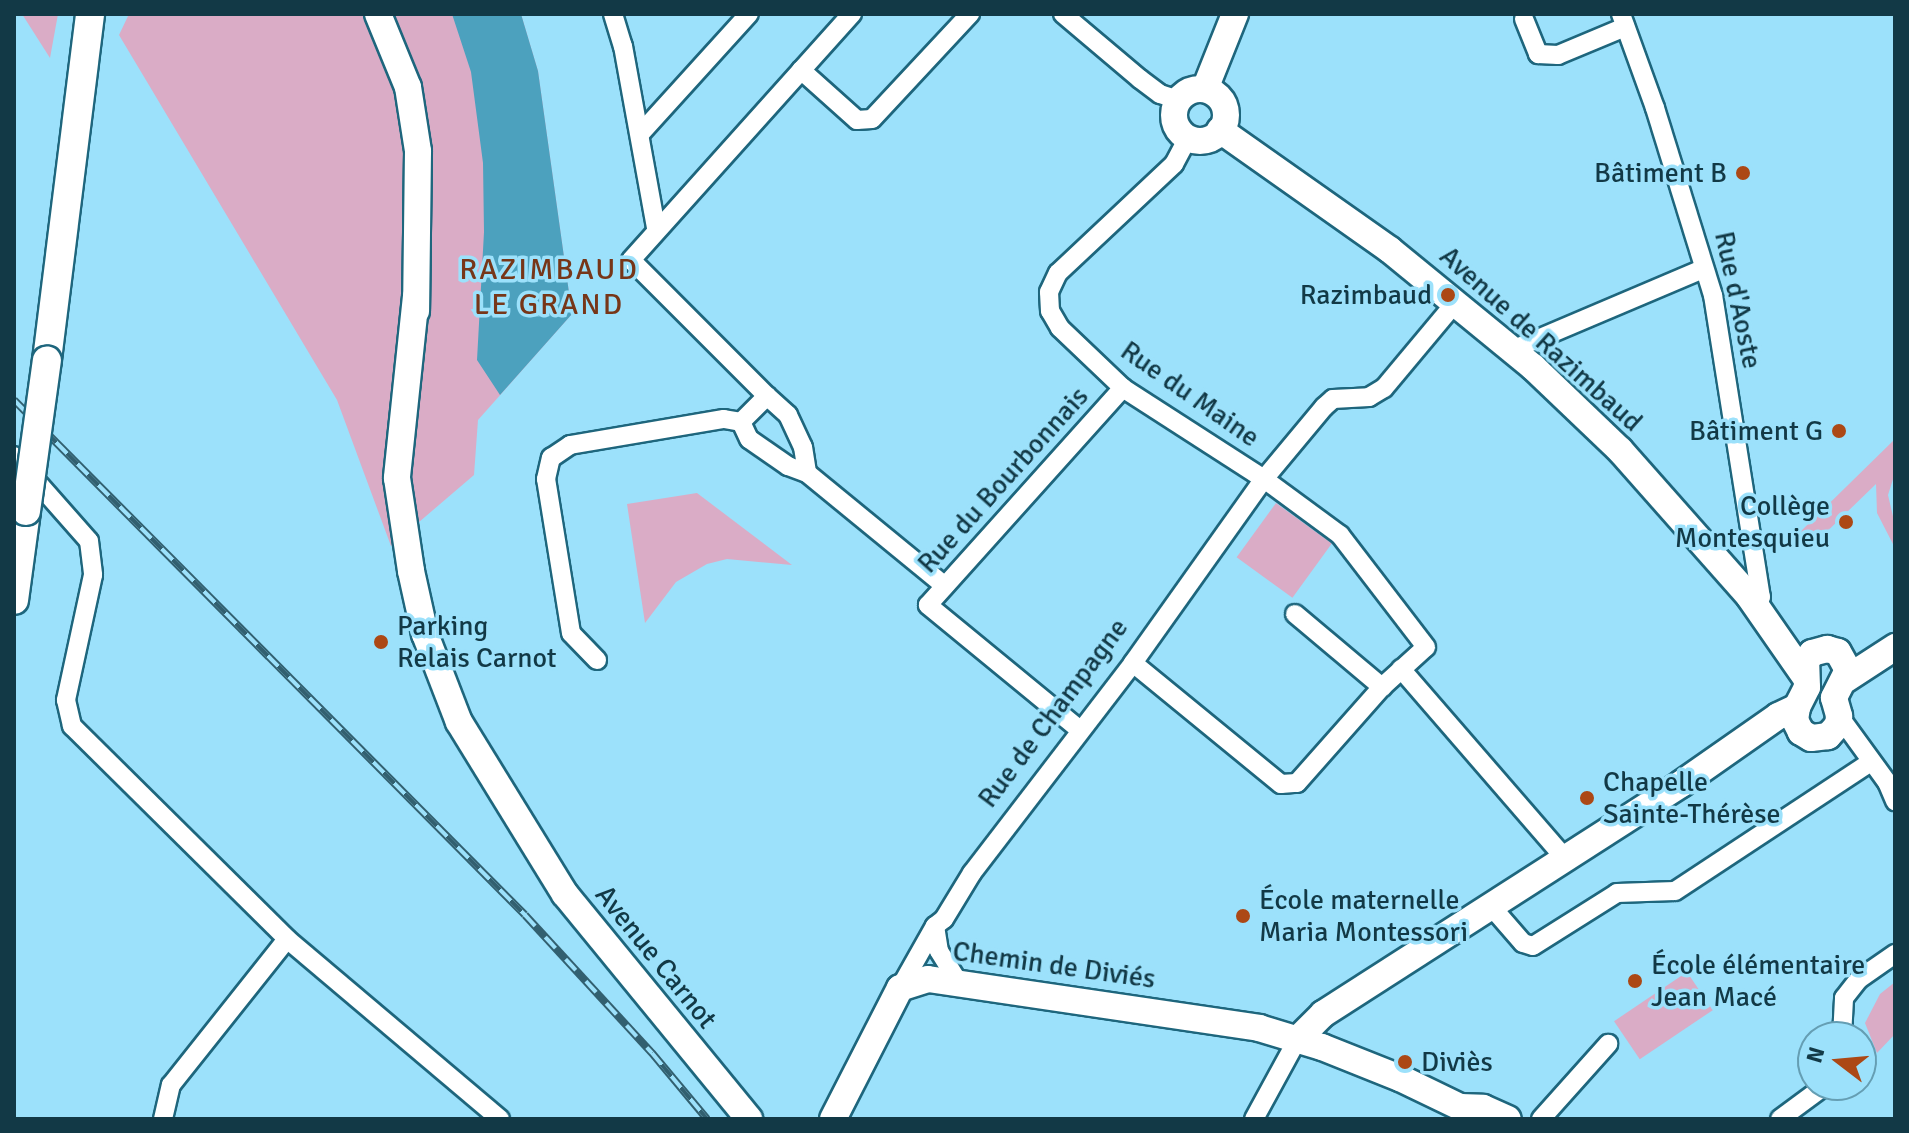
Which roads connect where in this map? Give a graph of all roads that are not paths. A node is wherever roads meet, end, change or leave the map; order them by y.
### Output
1 (81, 14) edge
2 (90, 14) edge
3 (108, 14) edge
4 (378, 14) edge
5 (613, 14) edge
6 (749, 14) edge
7 (852, 14) edge
8 (970, 14) edge
9 (1063, 14) edge
10 (1235, 14) edge
11 (1524, 19) dead end
12 (1623, 20) edge
13 (801, 70) junction
14 (1205, 89) junction
15 (1179, 100) junction
16 (77, 124) junction
17 (1220, 130) junction
18 (640, 134) junction
19 (1188, 138) junction
20 (656, 228) junction
21 (1703, 269) junction
22 (57, 285) junction
23 (1455, 303) junction
24 (1551, 335) junction
25 (1512, 350) junction
26 (1533, 367) junction
27 (1123, 388) junction
28 (767, 396) junction
29 (741, 422) junction
30 (14, 456) edge
31 (807, 473) junction
32 (1264, 479) junction
33 (945, 586) junction
34 (14, 600) edge
35 (1757, 606) junction
36 (1295, 614) dead end
37 (1886, 653) edge
38 (597, 660) dead end
39 (1133, 663) junction
40 (1808, 664) junction
41 (1401, 669) junction
42 (1846, 670) junction
43 (1382, 687) junction
44 (1799, 719) junction
45 (1834, 726) junction
46 (1080, 730) junction
47 (1868, 758) junction
48 (1891, 779) edge
49 (1895, 801) edge
50 (1565, 858) junction
51 (1490, 905) junction
52 (935, 926) junction
53 (287, 939) junction
54 (1895, 954) edge
55 (959, 983) junction
56 (900, 988) junction
57 (1843, 1021) edge
58 (1297, 1040) junction
59 (1608, 1044) dead end
60 (1804, 1101) edge
61 (1461, 1115) edge
62 (163, 1119) edge
63 (500, 1119) edge
64 (749, 1119) edge
65 (833, 1119) edge
66 (1254, 1119) edge
67 (1508, 1119) edge
68 (1541, 1119) edge
69 (1780, 1119) edge

1 - 22 main road
2 - 16 main road
3 - 16 main road
4 - 64 street, Avenue Carnot
5 - 18 street
6 - 18 street
7 - 13 street
8 - 13 street
9 - 15 street
10 - 14 street
11 - 12 street
12 - 21 street, Rue d'Aoste
13 - 20 street
14 - 15 street
14 - 17 street
15 - 19 street
16 - 22 main road
17 - 19 street
17 - 23 street, Avenue de Razimbaud
18 - 20 street
19 - 27 street, Rue du Maine
20 - 28 street
21 - 24 street
21 - 35 street, Rue d'Aoste
22 - 34 main road, bridge
23 - 25 street, Avenue de Razimbaud
23 - 32 street, Rue de Champagne
24 - 25 street
24 - 26 street
25 - 26 street, Avenue de Razimbaud
26 - 35 street, Avenue de Razimbaud
27 - 32 street, Rue du Maine
27 - 33 street, Rue du Bourbonnais
28 - 29 street
28 - 31 street
29 - 31 street
29 - 38 street
30 - 53 street
31 - 33 street
32 - 39 street, Rue de Champagne
32 - 41 street, Rue du Maine
33 - 46 street, Rue du Bourbonnais
35 - 40 street, Avenue de Razimbaud
36 - 43 street
37 - 42 street
39 - 43 street
39 - 46 street, Rue de Champagne
40 - 42 street, Avenue de Razimbaud
40 - 44 street
41 - 43 street
41 - 50 street
42 - 45 street
44 - 45 street
44 - 50 street
45 - 47 street
46 - 52 street, Rue de Champagne
47 - 48 street
47 - 51 street
48 - 49 street
50 - 51 street
51 - 58 street
52 - 55 street
52 - 56 street, Rue de Champagne
53 - 62 street
53 - 63 street
54 - 57 street
55 - 56 street, Chemin de Diviés
55 - 58 street, Chemin de Diviés
56 - 65 street
58 - 61 street
58 - 66 street
59 - 68 street
60 - 69 street
61 - 67 street

